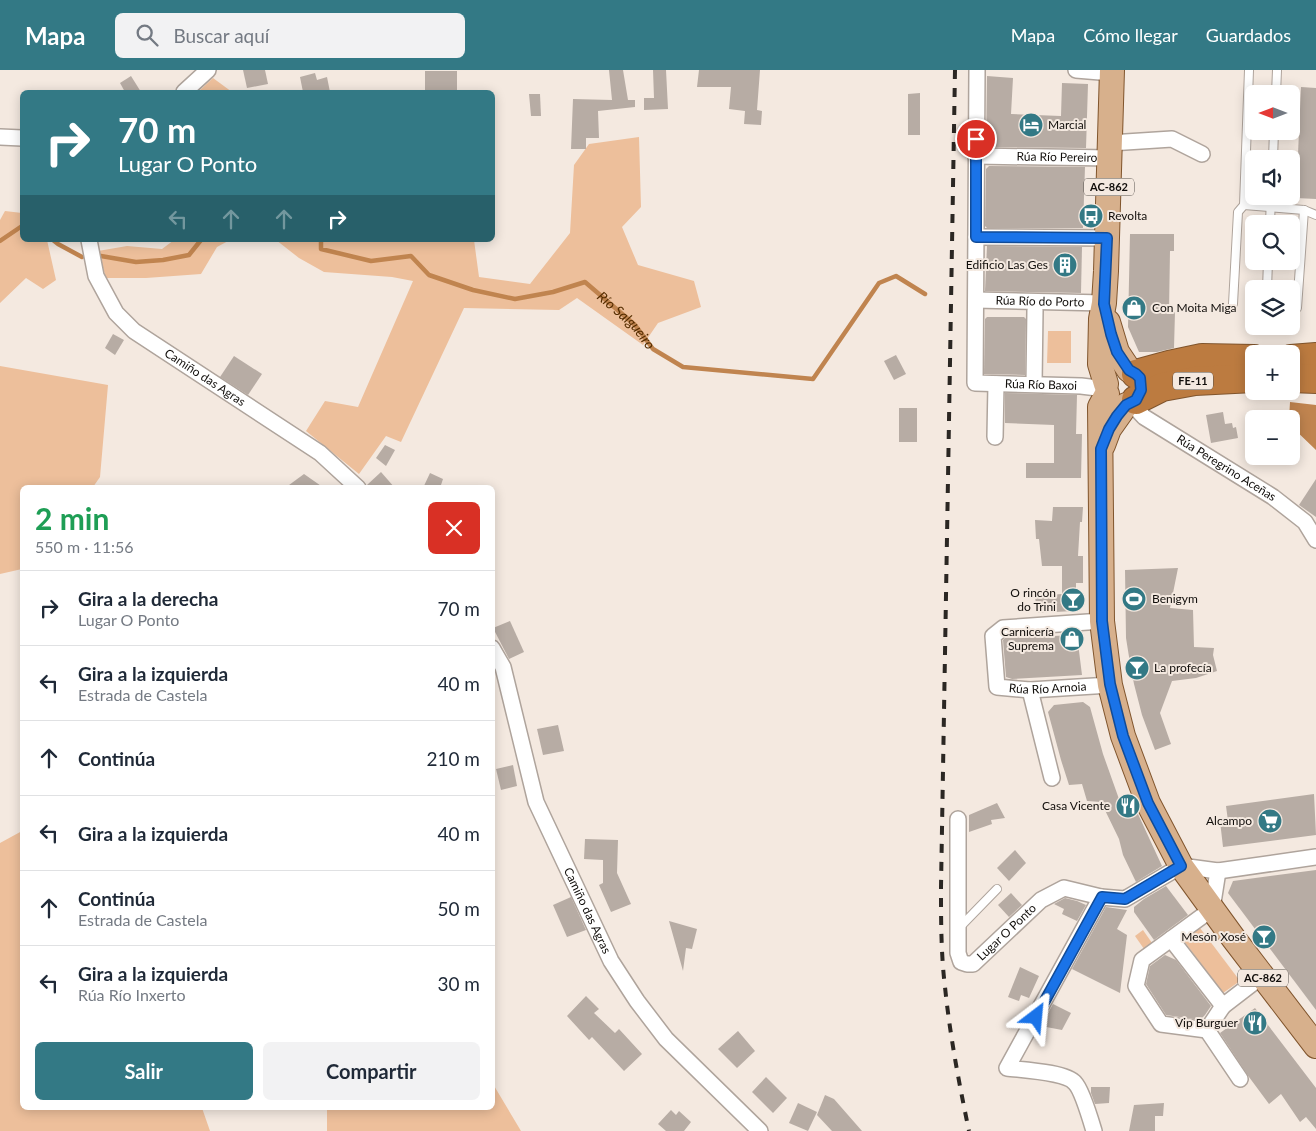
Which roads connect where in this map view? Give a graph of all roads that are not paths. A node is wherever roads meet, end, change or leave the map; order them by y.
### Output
1 (208, 70) edge
2 (977, 70) edge
3 (1076, 70) edge
4 (1249, 70) edge
5 (1277, 70) edge
6 (1112, 71) edge
7 (1276, 85) edge
8 (186, 90) edge
9 (0, 137) edge
10 (20, 138) edge
11 (1110, 151) junction
12 (1202, 154) dead end
13 (976, 156) junction
14 (1244, 205) junction
15 (1271, 208) junction
16 (1304, 210) junction
17 (1271, 215) edge
18 (1316, 215) edge
19 (976, 237) junction
20 (1107, 238) junction
21 (90, 242) edge
22 (1299, 280) edge
23 (1233, 304) dead end
24 (974, 306) junction
25 (1035, 310) junction
26 (1102, 311) junction
27 (1316, 357) edge
28 (1300, 358) edge
29 (1245, 359) edge
30 (1245, 378) edge
31 (1300, 378) edge
32 (1316, 379) edge
33 (996, 384) junction
34 (1034, 384) junction
35 (1122, 390) junction
36 (995, 437) dead end
37 (355, 485) edge
38 (1316, 540) edge
39 (1102, 621) junction
40 (495, 653) edge
41 (1110, 684) junction
42 (1030, 690) junction
43 (1052, 778) dead end
44 (958, 819) dead end
45 (1316, 857) edge
46 (1181, 866) junction
47 (1218, 870) junction
48 (997, 889) dead end
49 (1102, 897) junction
50 (1212, 909) junction
51 (958, 929) junction
52 (1171, 939) junction
53 (1262, 976) junction
54 (1223, 1006) junction
55 (1207, 1030) junction
56 (1316, 1046) edge
57 (1240, 1079) dead end
58 (760, 1131) edge
59 (1094, 1131) edge

1 - 8 street
2 - 13 street
3 - 6 street
4 - 14 lane
5 - 7 lane
6 - 11 main road, AC-862
9 - 10 street
11 - 12 street, Rúa Río Pereiro
11 - 13 street, Rúa Río Pereiro
11 - 20 main road, AC-862
13 - 19 street
14 - 15 lane
14 - 23 lane
15 - 16 lane
15 - 17 lane
16 - 18 lane
16 - 22 lane
19 - 20 street
19 - 24 street
20 - 26 main road, AC-862
21 - 37 street, Camiño das Agras
24 - 25 street
24 - 26 street, Rúa Río do Porto
24 - 33 street, Rúa Río Baxoi
25 - 26 street
25 - 34 street
26 - 35 main road, AC-862
27 - 28 highway
29 - 35 highway, FE-11
30 - 35 highway, FE-11
31 - 32 highway
33 - 34 street, Rúa Río Baxoi
33 - 36 street
34 - 35 street, Rúa Río Baxoi
35 - 38 street, Rúa Peregrino Aceñas
35 - 39 main road, AC-862
39 - 41 main road, AC-862
39 - 42 street, Rúa Río Arnoia
40 - 58 street, Camiño das Agras
41 - 42 street, Rúa Río Arnoia
41 - 46 main road, AC-862
42 - 43 street
44 - 51 street, Lugar O Ponto
45 - 47 street
46 - 47 street
46 - 49 street, Lugar O Ponto
46 - 50 main road, AC-862
47 - 50 street
48 - 51 lane
49 - 51 street, Lugar O Ponto
49 - 59 street
50 - 52 street
50 - 53 main road, AC-862
52 - 54 street
52 - 55 street
53 - 54 street
53 - 56 main road, AC-862
54 - 55 street
55 - 57 street

